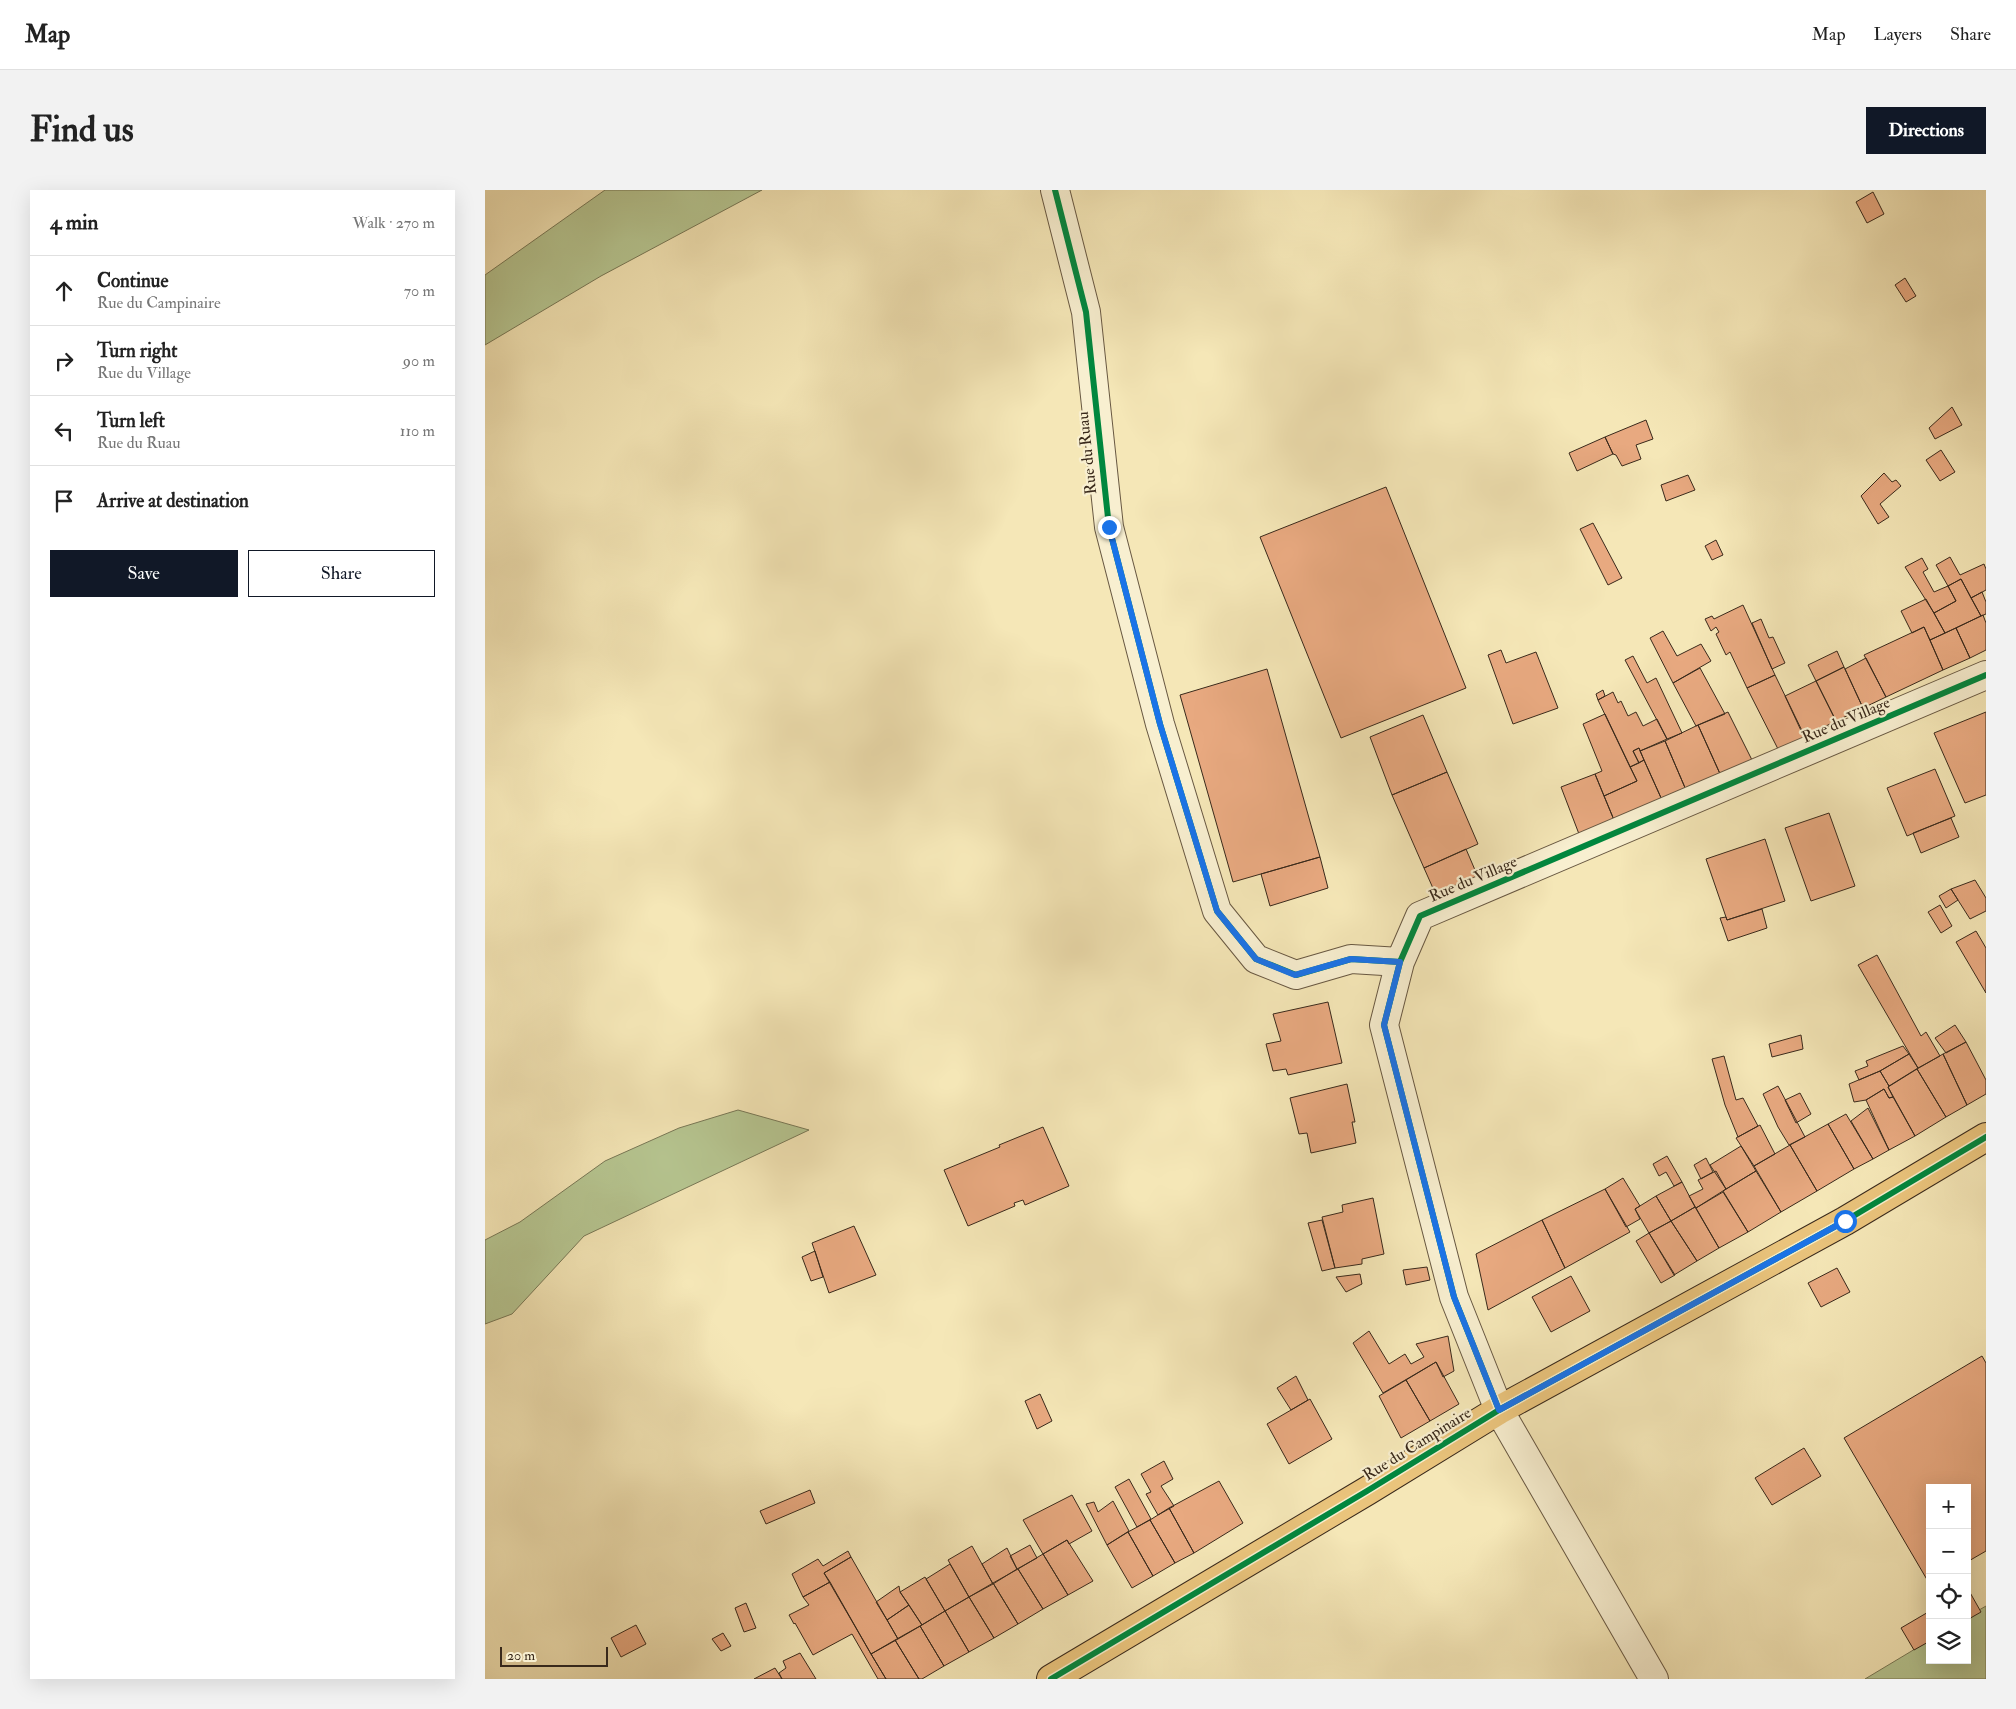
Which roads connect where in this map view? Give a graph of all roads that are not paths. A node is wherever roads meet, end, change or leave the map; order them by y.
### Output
1 (1055, 190) edge
2 (1986, 675) edge
3 (1400, 962) junction
4 (1986, 1137) edge
5 (1499, 1410) junction
6 (1051, 1679) edge
7 (1654, 1679) edge

1 - 3 street, Rue du Ruau
2 - 3 street, Rue du Village
3 - 5 street, Rue du Village
4 - 5 main road, Rue du Campinaire
5 - 6 main road, Rue du Campinaire
5 - 7 street, Rue du Village

